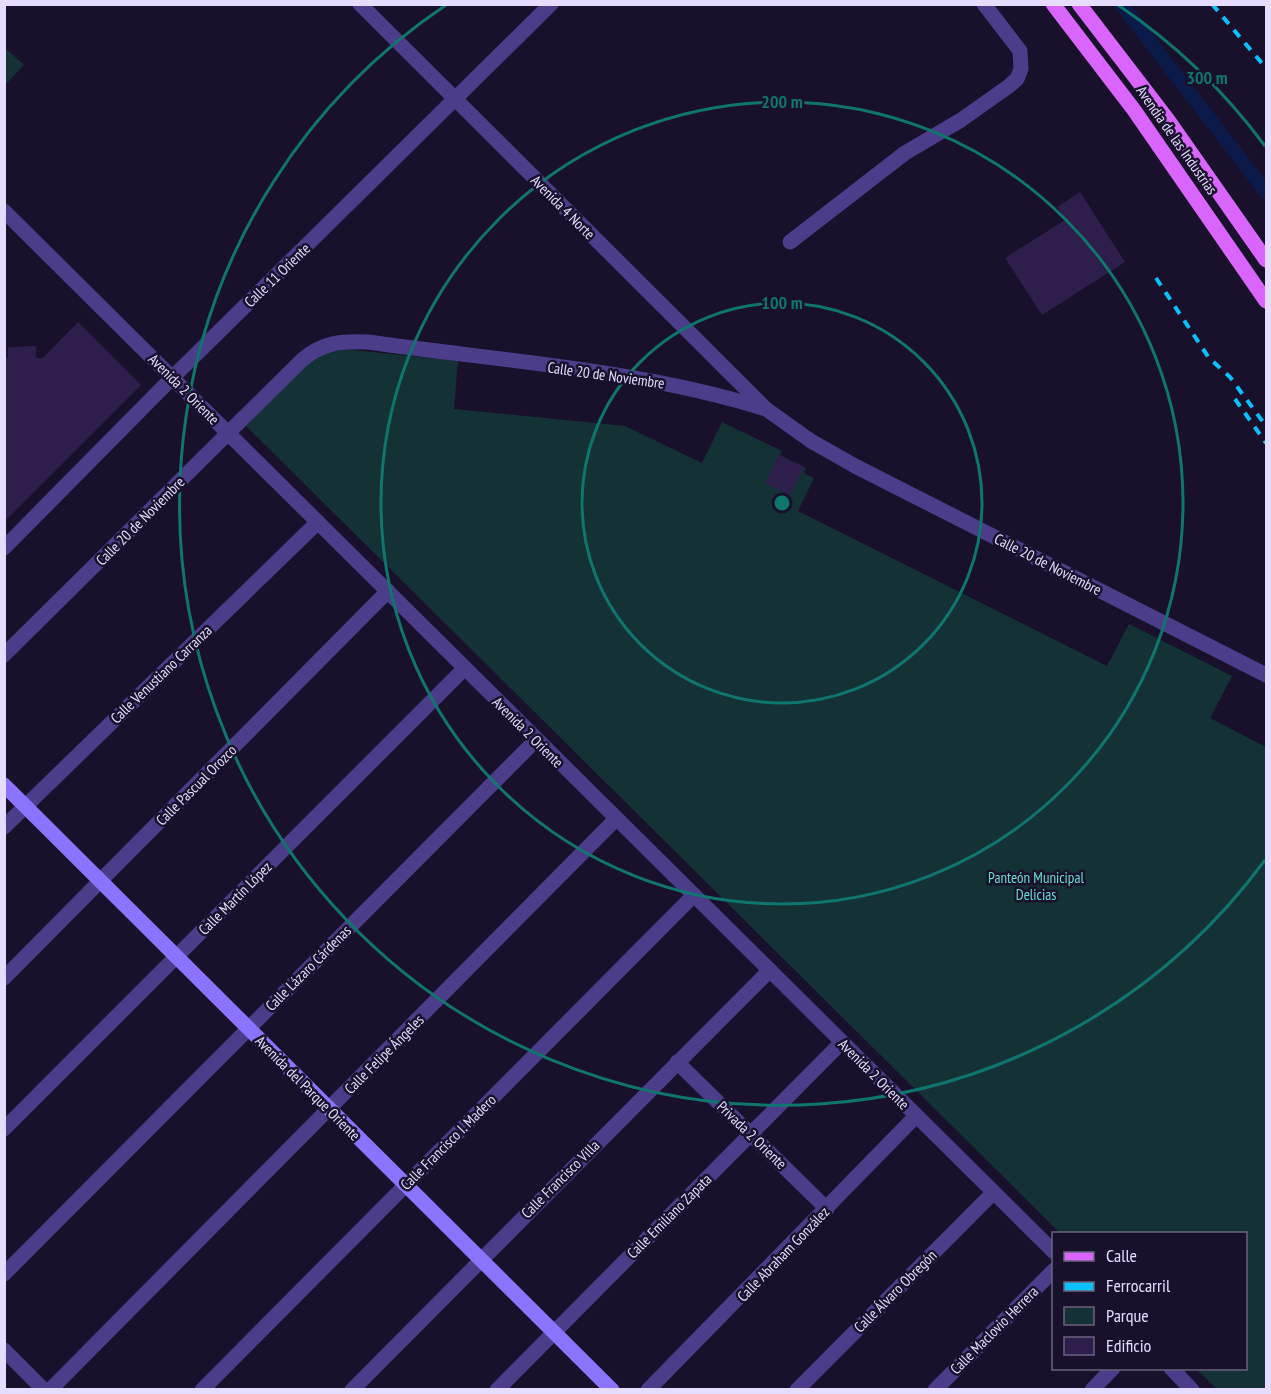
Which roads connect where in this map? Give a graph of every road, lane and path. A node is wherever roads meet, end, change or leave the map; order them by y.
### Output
1 (551, 4) edge
2 (984, 4) edge
3 (1053, 4) edge
4 (1079, 4) edge
5 (364, 6) edge
6 (456, 100) junction
7 (4, 211) edge
8 (790, 242) dead end
9 (1266, 260) edge
10 (1266, 302) edge
11 (172, 378) junction
12 (765, 409) junction
13 (229, 434) junction
14 (318, 522) junction
15 (4, 548) edge
16 (388, 591) junction
17 (4, 655) edge
18 (465, 668) junction
19 (1266, 675) edge
20 (536, 740) junction
21 (4, 785) edge
22 (25, 805) junction
23 (615, 820) junction
24 (4, 827) edge
25 (101, 881) junction
26 (694, 895) junction
27 (176, 957) junction
28 (770, 970) junction
29 (4, 978) edge
30 (248, 1027) junction
31 (842, 1042) junction
32 (677, 1062) junction
33 (329, 1109) junction
34 (916, 1116) junction
35 (4, 1128) edge
36 (750, 1134) junction
37 (405, 1185) junction
38 (993, 1193) junction
39 (827, 1209) junction
40 (1052, 1251) edge
41 (480, 1260) junction
42 (1052, 1271) edge
43 (4, 1274) edge
44 (553, 1333) junction
45 (4, 1350) edge
46 (1111, 1370) edge
47 (1173, 1370) edge
48 (44, 1389) edge
49 (50, 1389) edge
50 (202, 1389) edge
51 (352, 1389) edge
52 (497, 1389) edge
53 (612, 1389) edge
54 (648, 1389) edge
55 (797, 1389) edge
56 (935, 1389) edge
57 (1092, 1389) edge
58 (1192, 1389) edge

1 - 6 street, Calle 11 Oriente
2 - 8 street
3 - 10 main road, Avendia de las Industrias
4 - 9 main road, Avendia de las Industrias
5 - 6 street, Avenida 4 Norte
6 - 11 street, Calle 11 Oriente
6 - 12 street, Avenida 4 Norte
7 - 11 street, Avenida 2 Oriente
11 - 13 street, Avenida 2 Oriente
11 - 15 street, Calle 11 Oriente
12 - 13 street, Calle 20 de Noviembre
12 - 19 street, Calle 20 de Noviembre
13 - 14 street, Avenida 2 Oriente
13 - 17 street, Calle 20 de Noviembre
14 - 16 street, Avenida 2 Oriente
14 - 22 street, Calle Venustiano Carranza
16 - 18 street, Avenida 2 Oriente
16 - 25 street, Calle Pascual Orozco
18 - 20 street, Avenida 2 Oriente
18 - 27 street, Calle Martín López
20 - 23 street, Avenida 2 Oriente
20 - 30 street, Calle Lázaro Cárdenas
21 - 22 main road, Avenida del Parque Oriente
22 - 24 street, Calle Venustiano Carranza
22 - 25 main road, Avenida del Parque Oriente
23 - 26 street, Avenida 2 Oriente
23 - 33 street, Calle Felipe Ángeles
25 - 27 main road, Avenida del Parque Oriente
25 - 29 street, Calle Pascual Orozco
26 - 28 street, Avenida 2 Oriente
26 - 37 street, Calle Francisco I. Madero
27 - 30 main road, Avenida del Parque Oriente
27 - 35 street, Calle Martín López
28 - 31 street, Avenida 2 Oriente
28 - 32 street, Calle Francisco Villa
30 - 33 main road, Avenida del Parque Oriente
30 - 43 street, Calle Lázaro Cárdenas
31 - 34 street, Avenida 2 Oriente
31 - 36 street, Calle Emiliano Zapata
32 - 36 street, Privada 2 Oriente
32 - 41 street, Calle Francisco Villa
33 - 37 main road, Avenida del Parque Oriente
33 - 49 street, Calle Felipe Ángeles
34 - 38 street, Avenida 2 Oriente
34 - 39 street, Calle Abraham González
36 - 39 street, Privada 2 Oriente
36 - 44 street, Calle Emiliano Zapata
37 - 41 main road, Avenida del Parque Oriente
37 - 50 street, Calle Francisco I. Madero
38 - 40 street, Avenida 2 Oriente
38 - 55 street, Calle Álvaro Obregón
39 - 54 street, Calle Abraham González
41 - 44 main road, Avenida del Parque Oriente
41 - 51 street, Calle Francisco Villa
42 - 56 street, Calle Maclovio Herrera
44 - 52 street, Calle Emiliano Zapata
44 - 53 main road, Avenida del Parque Oriente
45 - 48 street
46 - 57 street
47 - 58 street

